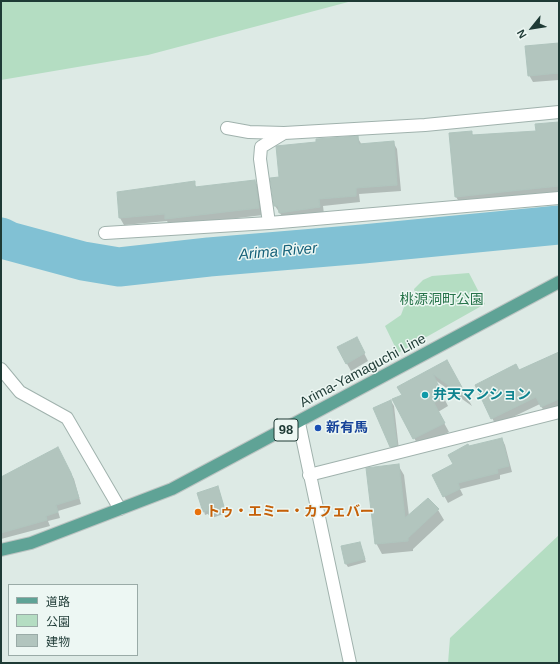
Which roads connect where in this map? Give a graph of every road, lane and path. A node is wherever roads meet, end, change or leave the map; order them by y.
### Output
1 (559, 112) edge
2 (227, 128) dead end
3 (284, 133) junction
4 (559, 198) edge
5 (269, 223) junction
6 (105, 233) dead end
7 (559, 282) edge
8 (1, 369) edge
9 (559, 412) edge
10 (298, 423) junction
11 (309, 474) junction
12 (120, 509) junction
13 (1, 550) edge
14 (350, 663) edge

1 - 3 street
2 - 3 street
3 - 5 street
4 - 5 street
5 - 6 street
7 - 10 main road, Arima-Yamaguchi Line / 98
8 - 12 street
9 - 11 street
10 - 11 street
10 - 12 main road, Arima-Yamaguchi Line / 98
11 - 14 street
12 - 13 main road, Arima-Yamaguchi Line / 98

